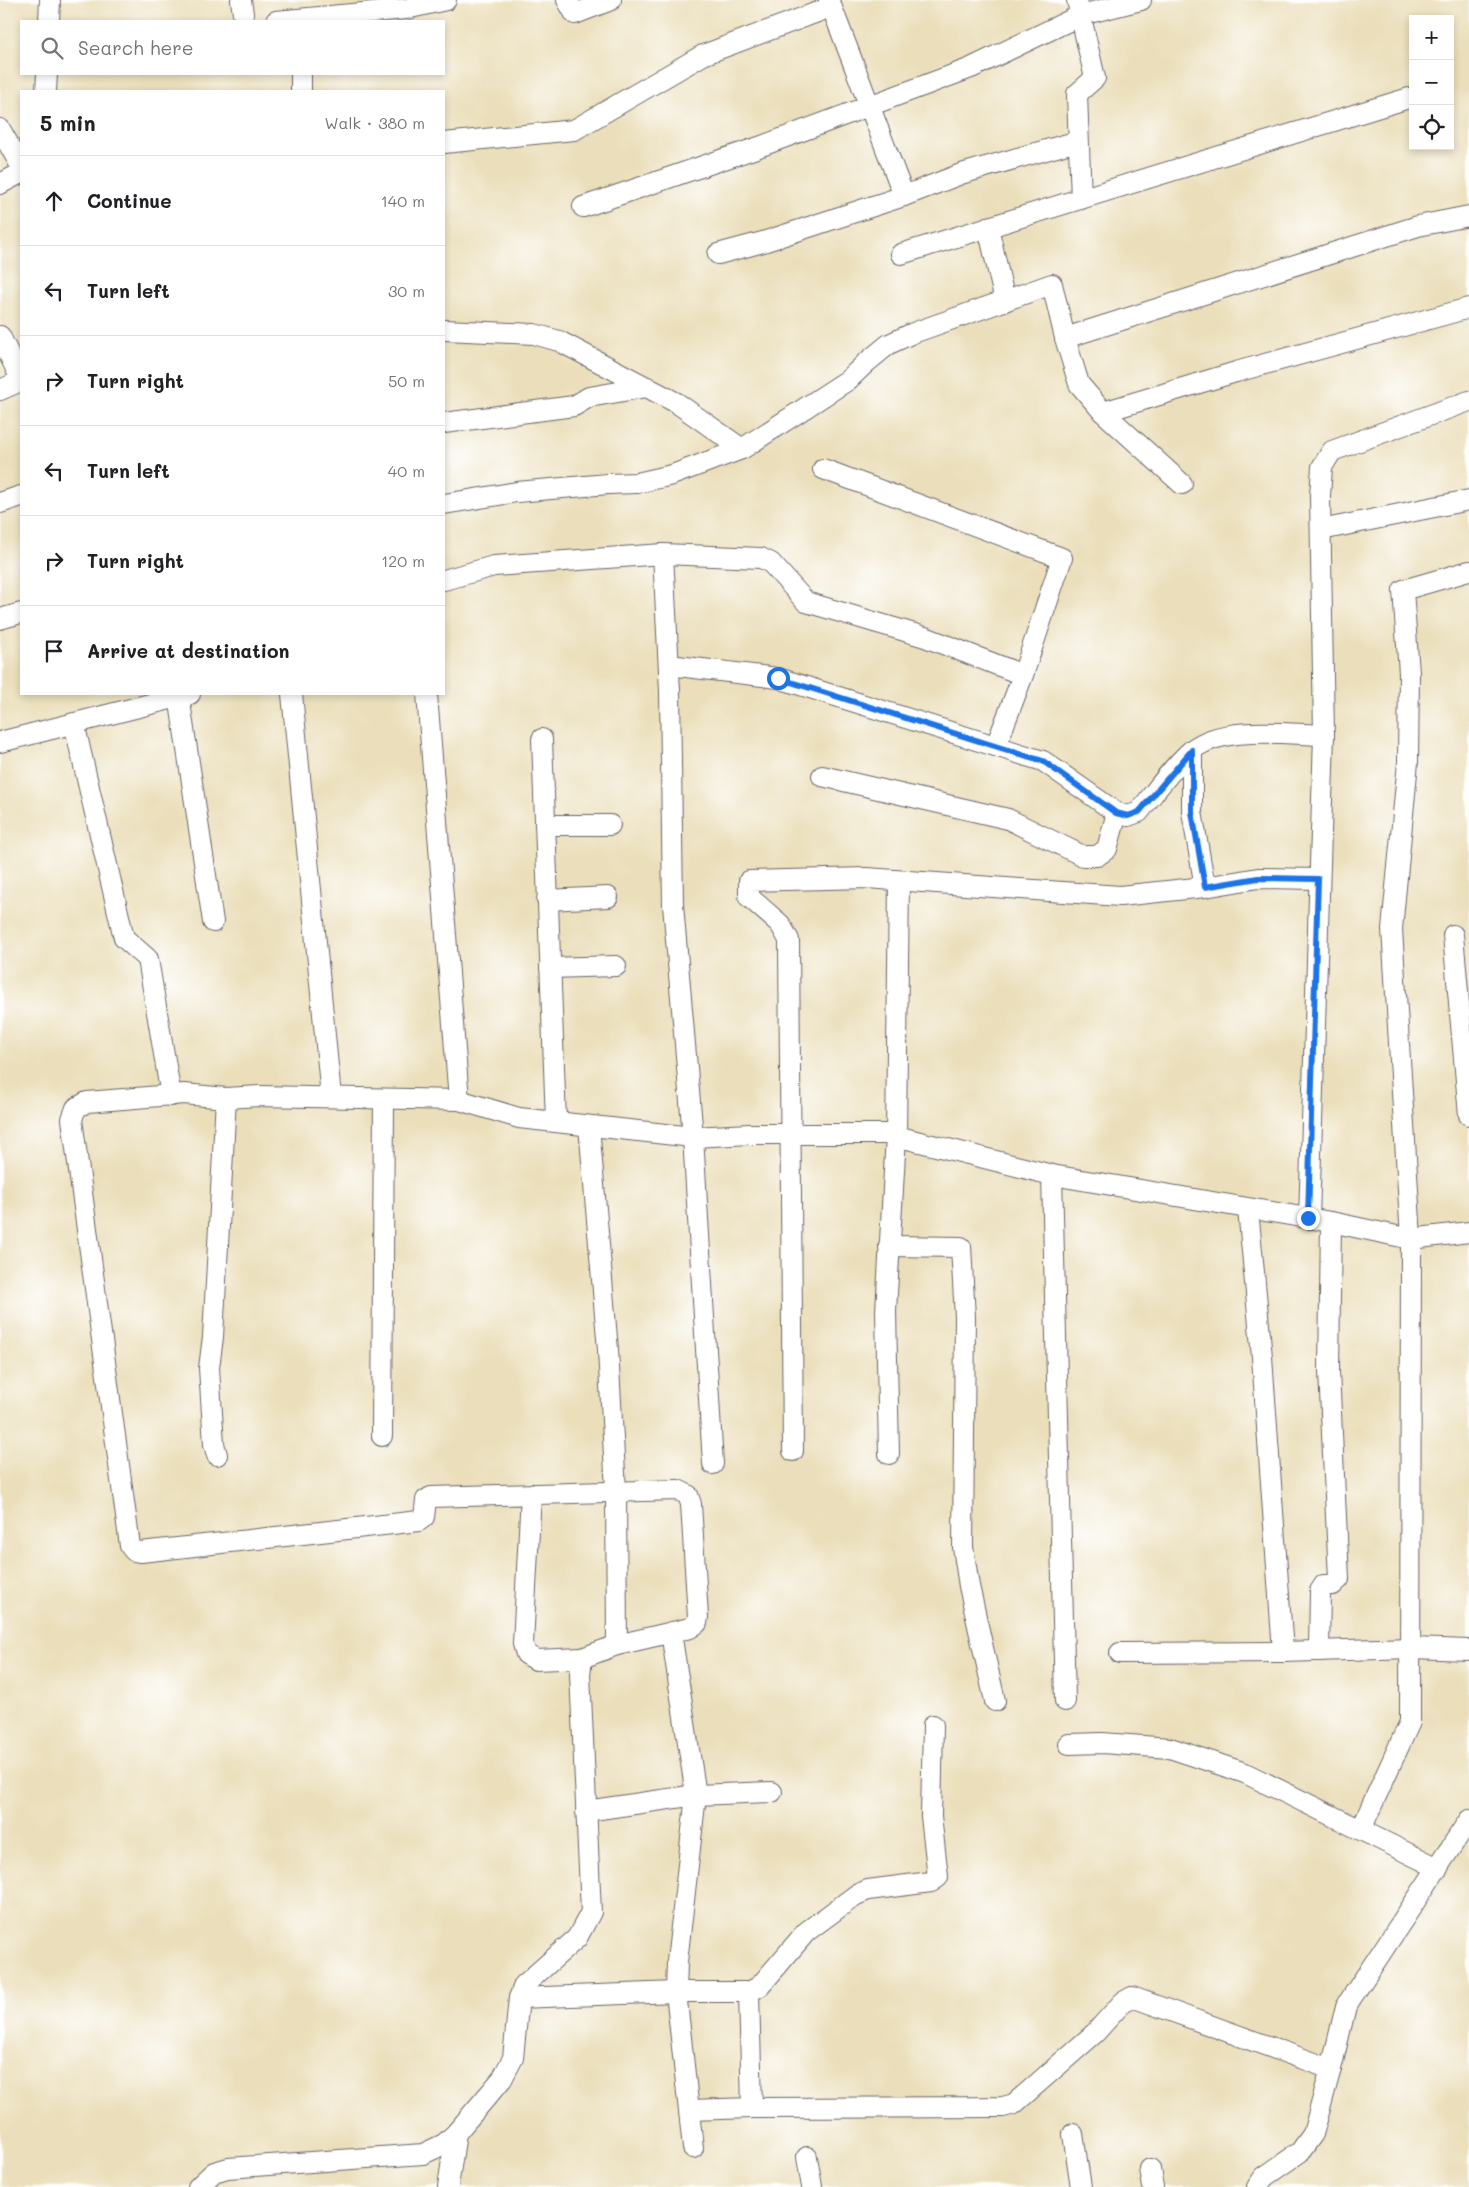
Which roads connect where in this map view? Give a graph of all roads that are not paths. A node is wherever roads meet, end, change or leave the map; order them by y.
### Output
1 (50, 0) edge
2 (242, 0) edge
3 (446, 0) edge
4 (567, 0) edge
5 (610, 0) edge
6 (1141, 0) edge
7 (830, 4) edge
8 (1079, 7) edge
9 (49, 20) edge
10 (244, 20) edge
11 (303, 20) edge
12 (47, 75) edge
13 (301, 75) edge
14 (46, 90) edge
15 (301, 90) edge
16 (1409, 98) dead end
17 (869, 104) junction
18 (0, 129) edge
19 (1078, 140) junction
20 (445, 143) edge
21 (20, 164) edge
22 (20, 174) edge
23 (0, 184) edge
24 (904, 196) junction
25 (1081, 199) junction
26 (583, 207) dead end
27 (1469, 216) edge
28 (988, 227) junction
29 (718, 254) dead end
30 (901, 254) dead end
31 (1005, 301) junction
32 (1469, 308) edge
33 (445, 330) edge
34 (0, 336) edge
35 (1065, 338) junction
36 (20, 378) edge
37 (20, 380) edge
38 (647, 387) junction
39 (0, 390) edge
40 (1469, 401) edge
41 (1103, 412) junction
42 (445, 423) edge
43 (742, 449) junction
44 (823, 469) dead end
45 (1182, 484) dead end
46 (20, 496) edge
47 (1469, 500) edge
48 (0, 503) edge
49 (445, 504) edge
50 (1320, 530) junction
51 (663, 554) junction
52 (1469, 571) edge
53 (445, 580) edge
54 (20, 613) edge
55 (0, 619) edge
56 (669, 665) junction
57 (1023, 675) junction
58 (185, 695) edge
59 (292, 695) edge
60 (427, 695) edge
61 (74, 723) junction
62 (1324, 735) junction
63 (542, 739) dead end
64 (0, 742) edge
65 (996, 746) junction
66 (1192, 750) junction
67 (822, 776) dead end
68 (1116, 813) junction
69 (545, 825) junction
70 (610, 825) dead end
71 (1318, 879) junction
72 (899, 881) junction
73 (1205, 887) junction
74 (608, 897) dead end
75 (548, 900) junction
76 (213, 922) dead end
77 (1453, 935) dead end
78 (616, 966) dead end
79 (550, 968) junction
80 (171, 1096) junction
81 (331, 1097) junction
82 (226, 1098) junction
83 (384, 1099) junction
84 (459, 1100) junction
85 (1469, 1114) edge
86 (556, 1122) junction
87 (589, 1126) junction
88 (791, 1133) junction
89 (896, 1136) junction
90 (693, 1137) junction
91 (1052, 1175) junction
92 (1248, 1209) junction
93 (1308, 1218) junction
94 (1331, 1222) junction
95 (1469, 1232) edge
96 (1411, 1238) junction
97 (889, 1246) junction
98 (382, 1436) dead end
99 (793, 1451) dead end
100 (889, 1454) dead end
101 (216, 1455) dead end
102 (713, 1464) dead end
103 (616, 1491) junction
104 (531, 1494) junction
105 (671, 1632) junction
106 (616, 1645) junction
107 (1412, 1648) junction
108 (1469, 1650) edge
109 (1319, 1651) junction
110 (1283, 1652) junction
111 (1120, 1653) dead end
112 (582, 1658) junction
113 (995, 1701) dead end
114 (1065, 1701) dead end
115 (933, 1725) dead end
116 (1069, 1744) dead end
117 (772, 1792) dead end
118 (696, 1795) junction
119 (586, 1811) junction
120 (1469, 1820) edge
121 (1361, 1829) junction
122 (1438, 1868) junction
123 (676, 1992) junction
124 (749, 1992) junction
125 (519, 1998) junction
126 (1331, 2069) junction
127 (752, 2108) junction
128 (689, 2110) junction
129 (456, 2133) junction
130 (1073, 2134) dead end
131 (693, 2148) dead end
132 (807, 2157) dead end
133 (198, 2187) edge
134 (448, 2187) edge
135 (812, 2187) edge
136 (1080, 2187) edge
137 (1257, 2187) edge

1 - 9 street
2 - 10 street
3 - 11 street
4 - 5 street
6 - 8 street
7 - 17 street
7 - 20 street
8 - 17 street
8 - 19 street
12 - 14 street
13 - 15 street
16 - 25 street
17 - 24 street
17 - 26 street
18 - 21 street
19 - 24 street
19 - 25 street
22 - 23 street
24 - 29 street
25 - 28 street
27 - 35 street
28 - 30 street
28 - 31 street
31 - 35 street
31 - 43 street
32 - 41 street
33 - 38 street
34 - 36 street
35 - 41 street
37 - 39 street
38 - 42 street
38 - 43 street
40 - 50 street
41 - 45 street
43 - 49 street
44 - 57 street
46 - 48 street
47 - 50 street
50 - 62 street
51 - 53 street
51 - 56 street
51 - 57 street
52 - 96 street
54 - 55 street
56 - 65 street
56 - 90 street
57 - 65 street
58 - 61 street
58 - 76 street
59 - 81 street
60 - 84 street
61 - 64 street
61 - 80 street
62 - 66 street
62 - 71 street
63 - 69 street
65 - 68 street
66 - 68 street
66 - 73 street
67 - 68 street
69 - 70 street
69 - 75 street
71 - 73 street
71 - 93 street
72 - 73 street
72 - 88 street
72 - 89 street
74 - 75 street
75 - 79 street
77 - 85 street
78 - 79 street
79 - 86 street
80 - 82 street
80 - 104 street
81 - 82 street
81 - 83 street
82 - 101 street
83 - 84 street
83 - 98 street
84 - 86 street
86 - 87 street
87 - 90 street
87 - 103 street
88 - 89 street
88 - 90 street
88 - 99 street
89 - 91 street
89 - 97 street
90 - 102 street
91 - 92 street
91 - 114 street
92 - 93 street
92 - 110 street
93 - 94 street
94 - 96 street
94 - 109 street
95 - 96 street
96 - 107 street
97 - 100 street
97 - 113 street
103 - 104 street
103 - 105 street
103 - 106 street
104 - 112 street
105 - 106 street
105 - 118 street
106 - 112 street
107 - 108 street
107 - 109 street
107 - 121 street
109 - 110 street
110 - 111 street
112 - 119 street
115 - 124 street
116 - 121 street
117 - 118 street
118 - 119 street
118 - 123 street
119 - 125 street
120 - 122 street
121 - 122 street
122 - 126 street
123 - 124 street
123 - 125 street
123 - 128 street
124 - 127 street
125 - 129 street
126 - 127 street
126 - 137 street
127 - 128 street
128 - 131 street
129 - 133 street
129 - 134 street
130 - 136 street
132 - 135 street

